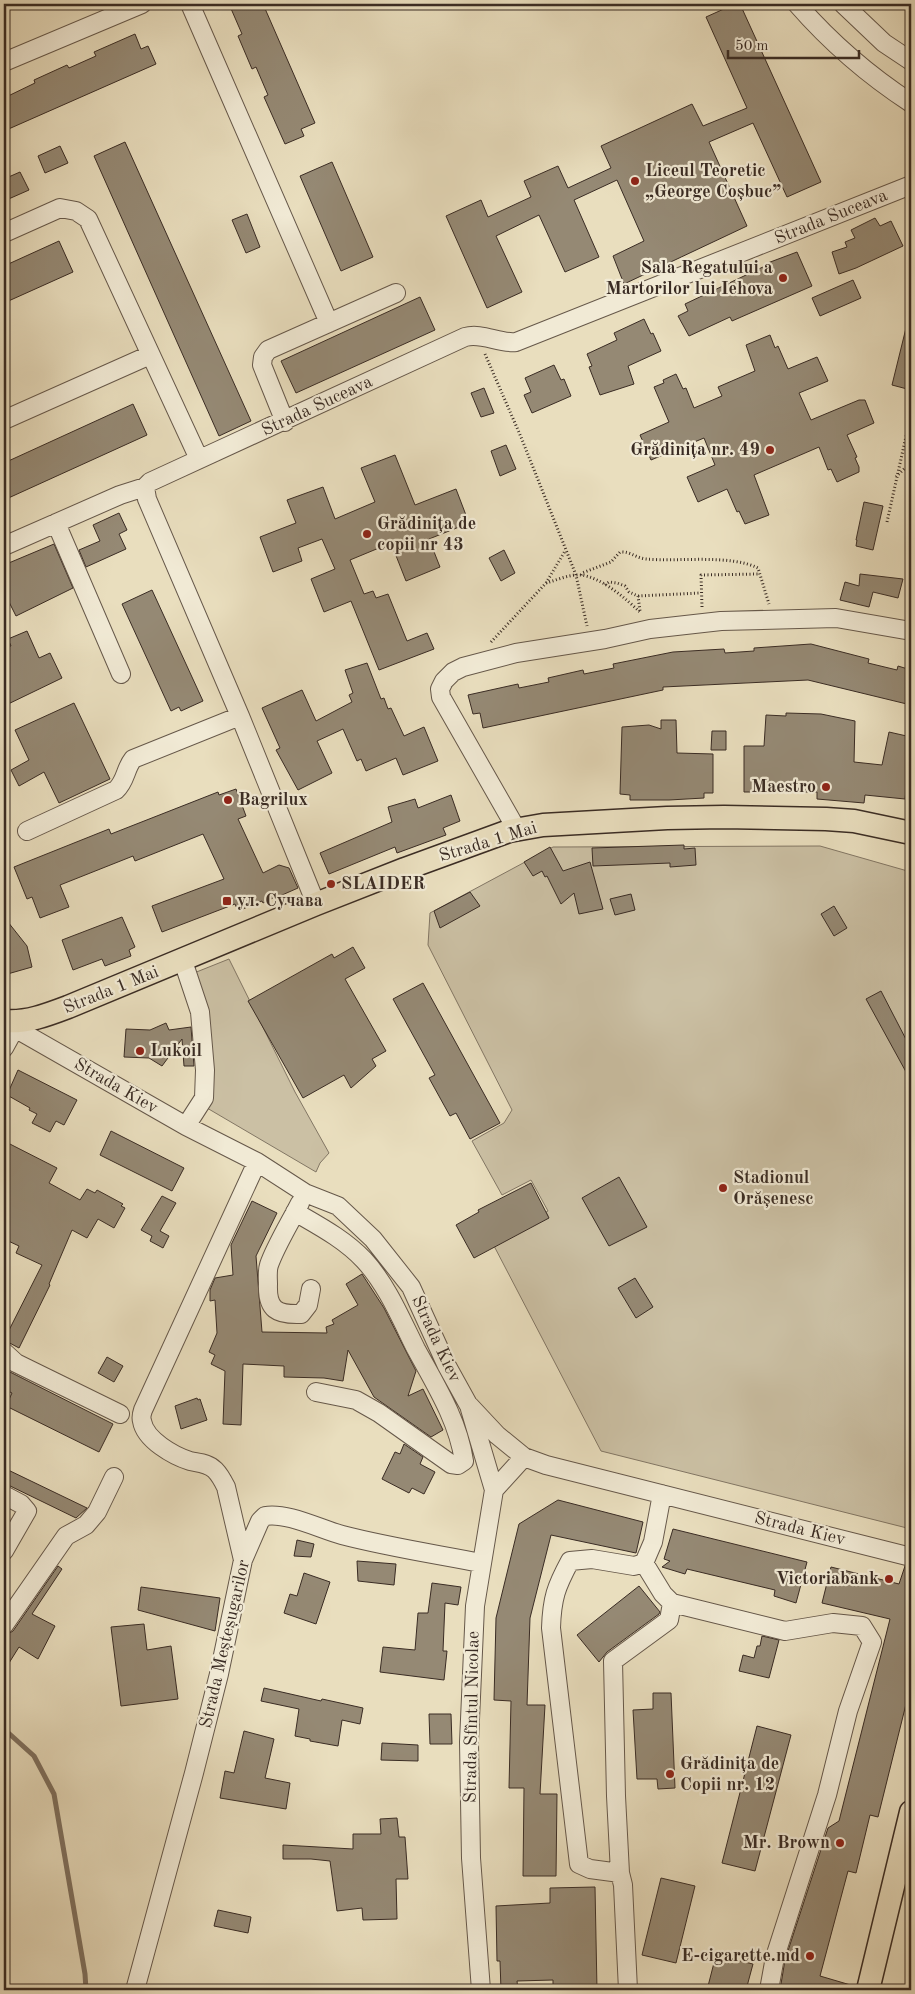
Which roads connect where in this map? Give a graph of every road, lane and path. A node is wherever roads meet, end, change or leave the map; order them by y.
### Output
1 (142, 4) edge
2 (190, 4) edge
3 (797, 4) edge
4 (843, 4) edge
5 (911, 61) edge
6 (4, 62) edge
7 (909, 96) edge
8 (911, 185) edge
9 (4, 234) edge
10 (396, 294) dead end
11 (329, 323) junction
12 (486, 338) junction
13 (150, 355) junction
14 (911, 414) edge
15 (4, 420) edge
16 (285, 422) junction
17 (199, 459) junction
18 (911, 462) edge
19 (896, 478) junction
20 (146, 488) junction
21 (887, 522) dead end
22 (56, 523) junction
23 (4, 546) edge
24 (566, 550) junction
25 (760, 574) junction
26 (576, 575) junction
27 (581, 575) junction
28 (546, 584) junction
29 (605, 585) junction
30 (700, 593) junction
31 (638, 596) junction
32 (640, 612) junction
33 (773, 619) junction
34 (704, 623) junction
35 (650, 629) junction
36 (911, 631) edge
37 (590, 641) junction
38 (493, 659) junction
39 (121, 674) dead end
40 (240, 716) junction
41 (517, 830) junction
42 (27, 831) dead end
43 (911, 833) edge
44 (316, 904) junction
45 (183, 961) junction
46 (7, 1024) edge
47 (4, 1048) edge
48 (186, 1126) junction
49 (257, 1162) junction
50 (305, 1192) junction
51 (295, 1212) junction
52 (312, 1289) dead end
53 (4, 1352) edge
54 (316, 1392) dead end
55 (468, 1404) junction
56 (120, 1414) dead end
57 (524, 1457) junction
58 (114, 1477) dead end
59 (494, 1490) junction
60 (662, 1494) junction
61 (4, 1495) edge
62 (4, 1550) edge
63 (911, 1558) edge
64 (243, 1560) junction
65 (481, 1562) junction
66 (644, 1563) junction
67 (672, 1603) junction
68 (4, 1625) edge
69 (911, 1812) edge
70 (620, 1873) junction
71 (135, 1990) edge
72 (481, 1990) edge
73 (628, 1990) edge
74 (769, 1990) edge
75 (868, 1990) edge

1 - 6 street
2 - 11 street
3 - 7 street
4 - 5 street
8 - 12 street, Strada Suceava
9 - 13 street
10 - 11 street
11 - 16 street
12 - 16 street, Strada Suceava
12 - 24 path
13 - 15 street
13 - 17 street
14 - 19 path
16 - 17 street, Strada Suceava
17 - 20 street, Strada Suceava
18 - 19 path
19 - 21 path
20 - 22 street
20 - 40 street
22 - 23 street
22 - 39 street
24 - 26 path
24 - 28 path
25 - 27 path
25 - 30 path
25 - 33 path
26 - 27 path
26 - 28 path
26 - 37 path
27 - 29 path
28 - 38 path
29 - 31 path
29 - 32 path
30 - 31 path
30 - 34 path
31 - 32 path
32 - 35 path
33 - 34 street
33 - 36 street
34 - 35 street
35 - 37 street
37 - 38 street
38 - 41 street
40 - 42 street
40 - 44 street
41 - 43 main road, Strada 1 Mai
41 - 44 main road, Strada 1 Mai
44 - 45 main road, Strada 1 Mai
45 - 46 main road, Strada 1 Mai
45 - 48 street
46 - 47 street
46 - 48 street, Strada Kiev
48 - 49 street, Strada Kiev
49 - 50 street, Strada Kiev
49 - 64 street
50 - 51 street
50 - 55 street, Strada Kiev
51 - 52 street
51 - 54 street
53 - 56 street
55 - 57 street, Strada Kiev
55 - 59 street
57 - 59 street
57 - 60 street, Strada Kiev
58 - 68 street
59 - 65 street, Strada Sfîntul Nicolae
60 - 63 street, Strada Kiev
60 - 66 street
61 - 62 street
64 - 65 street, Strada Meșteșugarilor
64 - 71 street, Strada Meșteșugarilor
65 - 72 street, Strada Sfîntul Nicolae
66 - 67 street
66 - 70 street
67 - 70 street
67 - 74 street
69 - 75 main road
70 - 73 street

